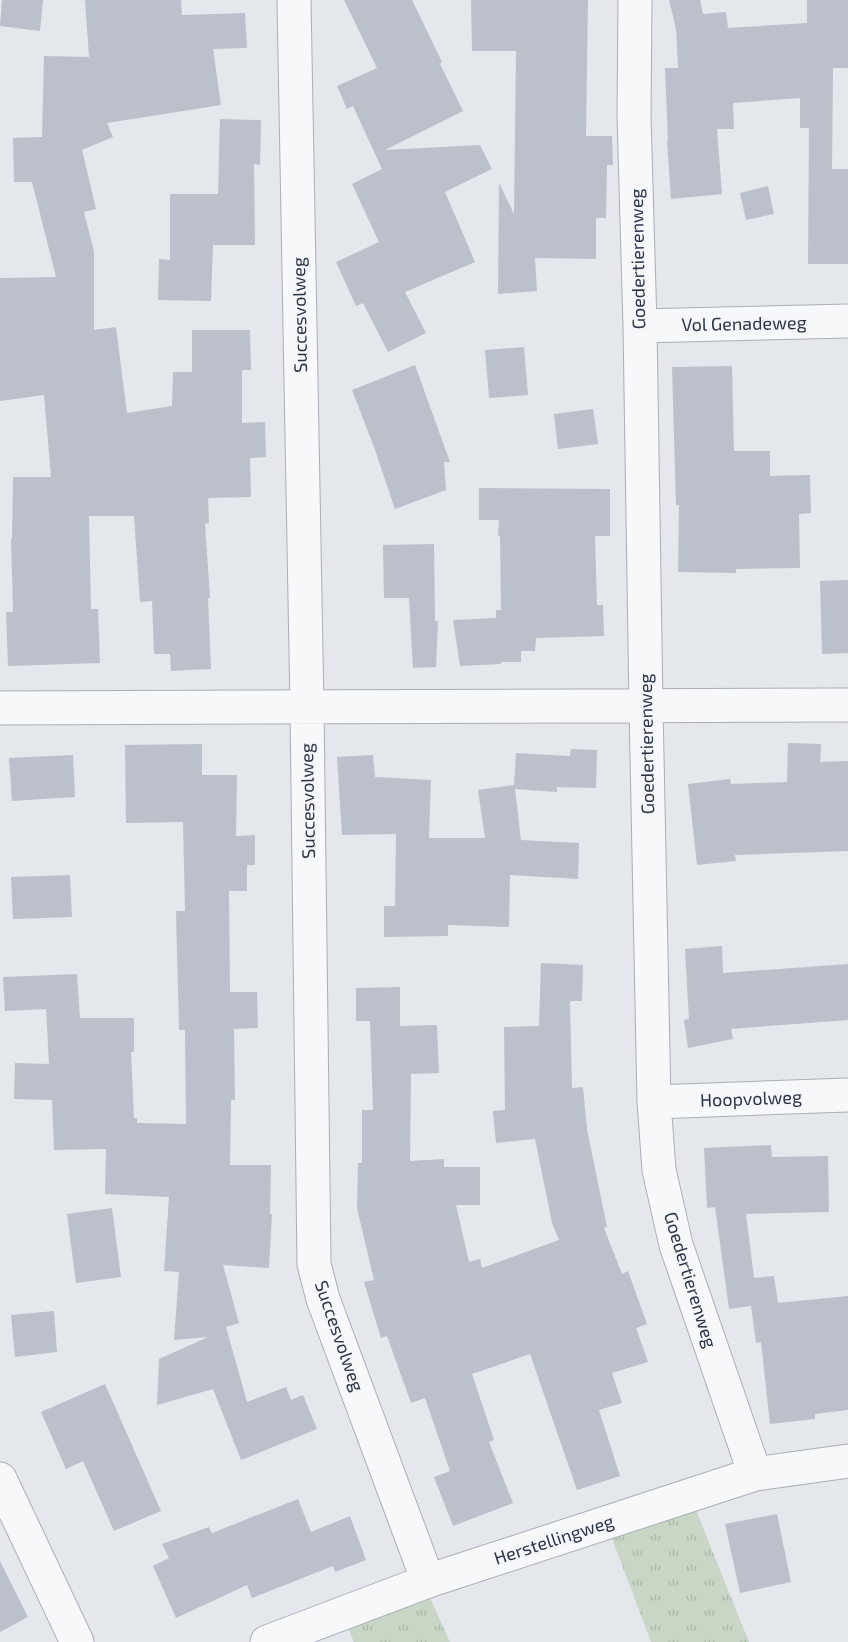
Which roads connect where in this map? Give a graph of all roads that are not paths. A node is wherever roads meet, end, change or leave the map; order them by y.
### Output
1 (294, 0) edge
2 (635, 0) edge
3 (848, 321) edge
4 (640, 326) junction
5 (848, 705) edge
6 (646, 706) junction
7 (307, 707) junction
8 (0, 708) edge
9 (848, 1095) edge
10 (654, 1102) junction
11 (848, 1461) edge
12 (755, 1474) junction
13 (0, 1479) edge
14 (428, 1581) junction
15 (77, 1642) edge
16 (267, 1642) edge

1 - 7 street, Succesvolweg
2 - 4 street, Goedertierenweg
3 - 4 street, Vol Genadeweg
4 - 6 street, Goedertierenweg
5 - 6 street
6 - 7 street
6 - 10 street, Goedertierenweg
7 - 8 street
7 - 14 street, Succesvolweg
9 - 10 street, Hoopvolweg
10 - 12 street, Goedertierenweg
11 - 12 street, Herstellingweg
12 - 14 street, Herstellingweg
13 - 15 street
14 - 16 street, Herstellingweg

